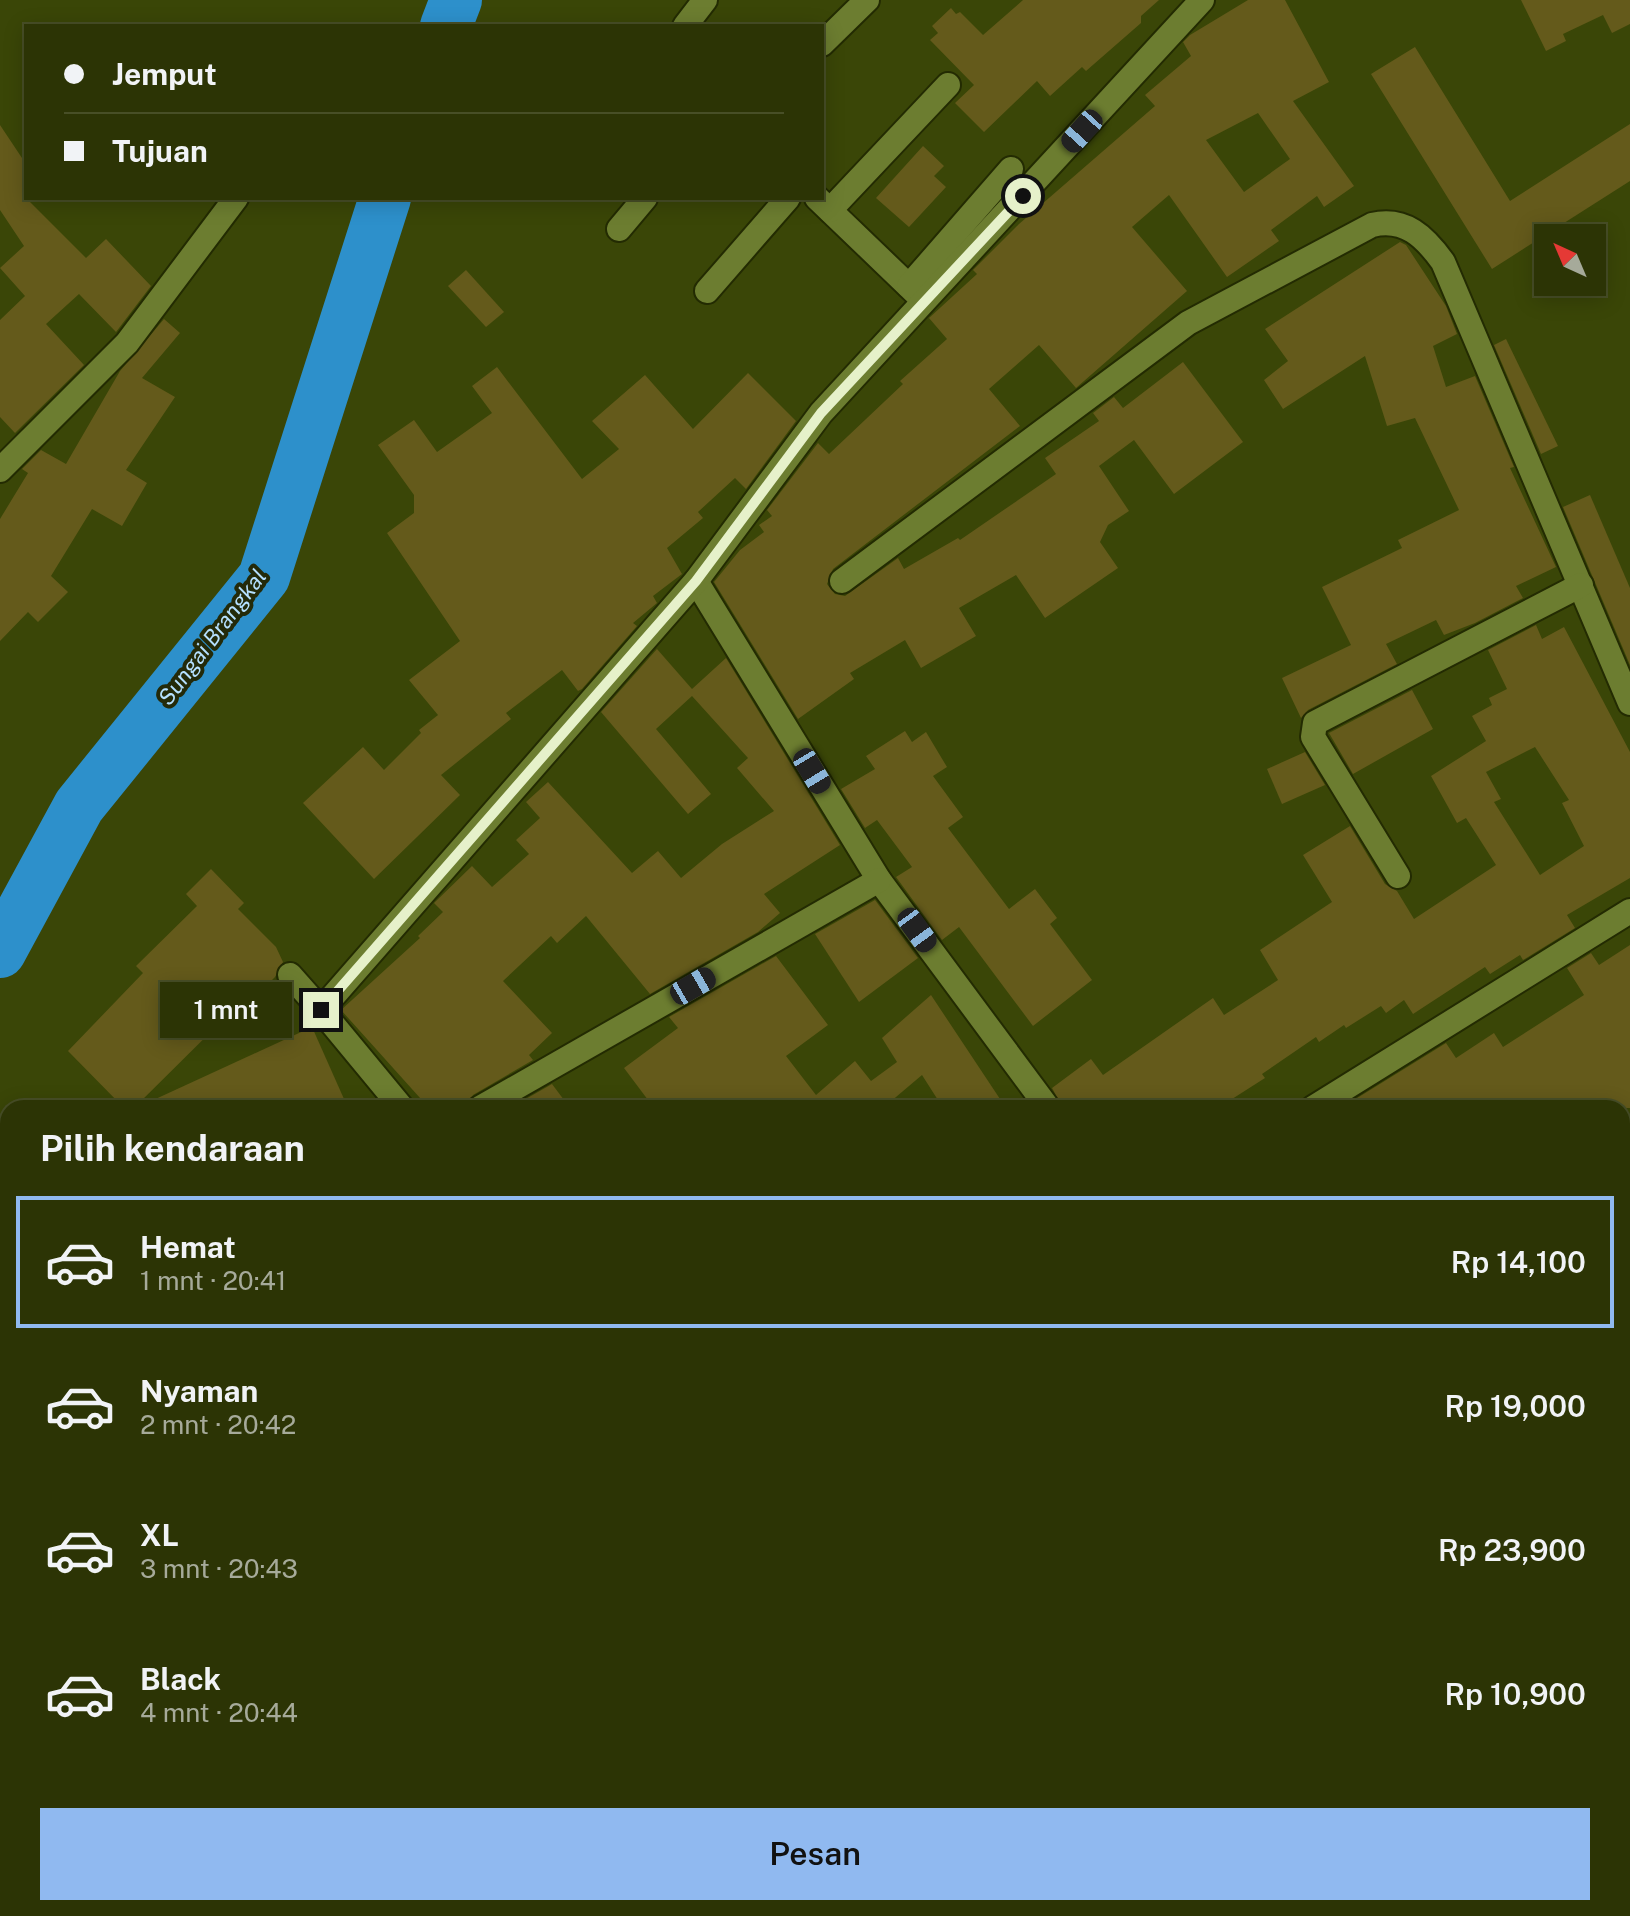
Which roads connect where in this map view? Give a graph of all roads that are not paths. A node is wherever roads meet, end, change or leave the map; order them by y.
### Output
1 (705, 0) edge
2 (867, 0) edge
3 (1202, 0) edge
4 (687, 24) edge
5 (824, 42) edge
6 (948, 85) dead end
7 (1011, 169) dead end
8 (234, 200) edge
9 (642, 200) edge
10 (786, 200) edge
11 (824, 204) edge
12 (619, 229) dead end
13 (707, 291) dead end
14 (917, 294) junction
15 (0, 470) edge
16 (696, 581) junction
17 (842, 581) dead end
18 (1581, 585) junction
19 (1630, 703) edge
20 (1398, 876) dead end
21 (879, 880) junction
22 (1630, 911) edge
23 (290, 975) dead end
24 (321, 1010) junction
25 (395, 1100) edge
26 (494, 1100) edge
27 (1042, 1100) edge
28 (1326, 1100) edge

1 - 4 street
2 - 5 street
3 - 14 street
6 - 11 street
7 - 14 street
8 - 15 street
9 - 12 street
10 - 13 street
11 - 14 street
14 - 16 street
16 - 21 street
16 - 24 street
17 - 18 street
18 - 19 street
18 - 20 street
21 - 26 street
21 - 27 street
22 - 28 street
23 - 24 street
24 - 25 street

